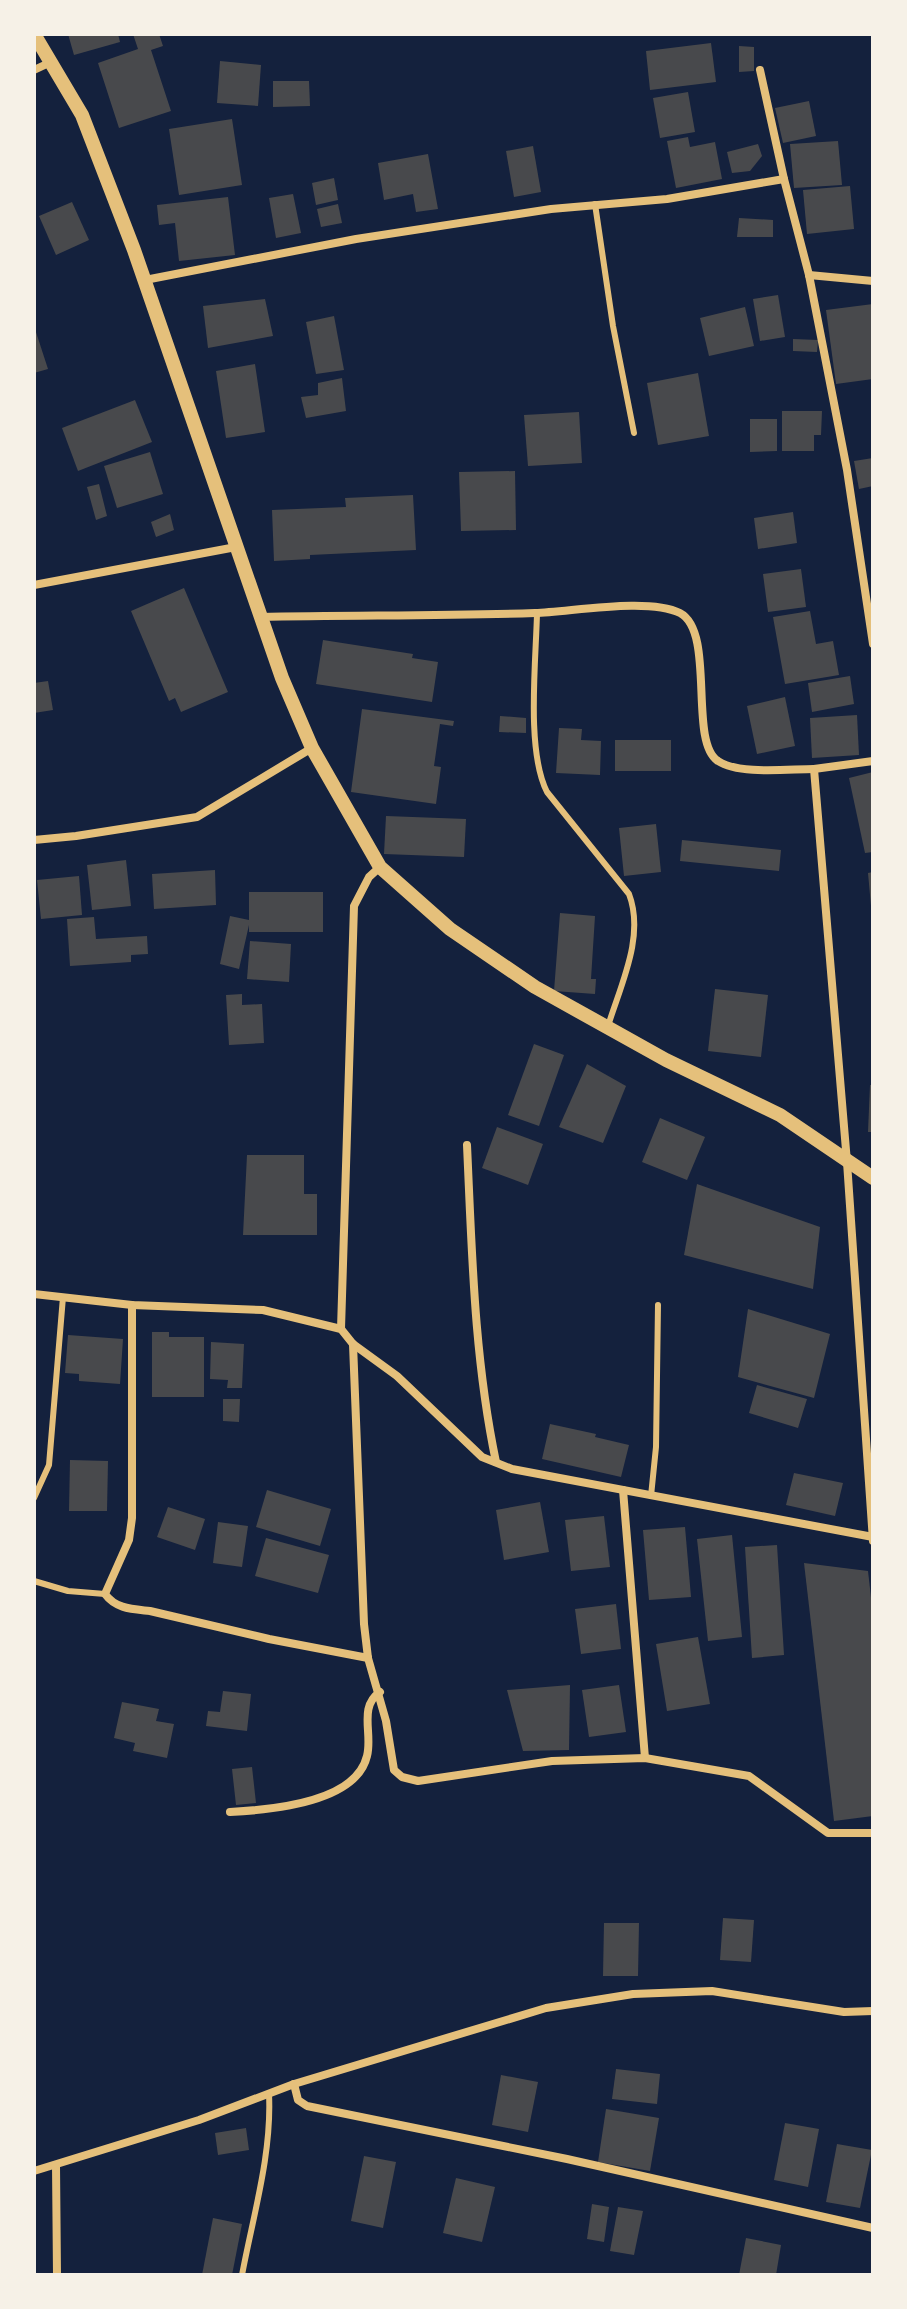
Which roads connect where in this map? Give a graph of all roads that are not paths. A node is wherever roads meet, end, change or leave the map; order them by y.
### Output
1 (34, 34) edge
2 (51, 62) junction
3 (34, 70) edge
4 (760, 70) dead end
5 (784, 179) junction
6 (595, 204) junction
7 (809, 275) junction
8 (145, 280) junction
9 (873, 281) edge
10 (634, 433) dead end
11 (236, 547) junction
12 (34, 585) edge
13 (537, 613) junction
14 (260, 617) junction
15 (873, 644) edge
16 (312, 748) junction
17 (873, 761) edge
18 (814, 769) junction
19 (34, 840) edge
20 (380, 867) junction
21 (608, 1028) junction
22 (467, 1145) dead end
23 (847, 1162) junction
24 (873, 1178) edge
25 (34, 1294) edge
26 (63, 1297) junction
27 (132, 1305) junction
28 (658, 1305) dead end
29 (341, 1329) junction
30 (353, 1344) junction
31 (496, 1462) junction
32 (623, 1490) junction
33 (651, 1496) junction
34 (34, 1498) edge
35 (873, 1538) edge
36 (34, 1581) edge
37 (105, 1594) junction
38 (368, 1658) junction
39 (380, 1692) junction
40 (645, 1758) junction
41 (230, 1812) dead end
42 (873, 1833) edge
43 (873, 2011) edge
44 (294, 2084) junction
45 (269, 2094) junction
46 (56, 2165) junction
47 (34, 2171) edge
48 (873, 2228) edge
49 (57, 2275) edge
50 (242, 2275) edge

1 - 2 street
2 - 3 street
2 - 8 street
4 - 5 street
5 - 6 street
5 - 7 street
6 - 8 street
6 - 10 lane
7 - 9 street
7 - 15 street
8 - 11 street
11 - 12 street
11 - 14 street
13 - 14 street
13 - 18 street
13 - 21 lane
14 - 16 street
16 - 19 street
16 - 20 street
17 - 18 street
18 - 23 street
20 - 21 street
20 - 29 street
21 - 23 street
22 - 31 street
23 - 24 street
23 - 35 street
25 - 26 street
26 - 27 street
26 - 34 lane
27 - 29 street
27 - 37 street
28 - 33 lane
29 - 30 street
30 - 31 street
30 - 38 street
31 - 32 street
32 - 33 street
32 - 40 street
33 - 35 street
36 - 37 lane
37 - 38 street
38 - 39 street
39 - 40 street
39 - 41 street
40 - 42 street
43 - 44 street
44 - 45 street
44 - 48 street
45 - 46 street
45 - 50 lane
46 - 47 street
46 - 49 street

